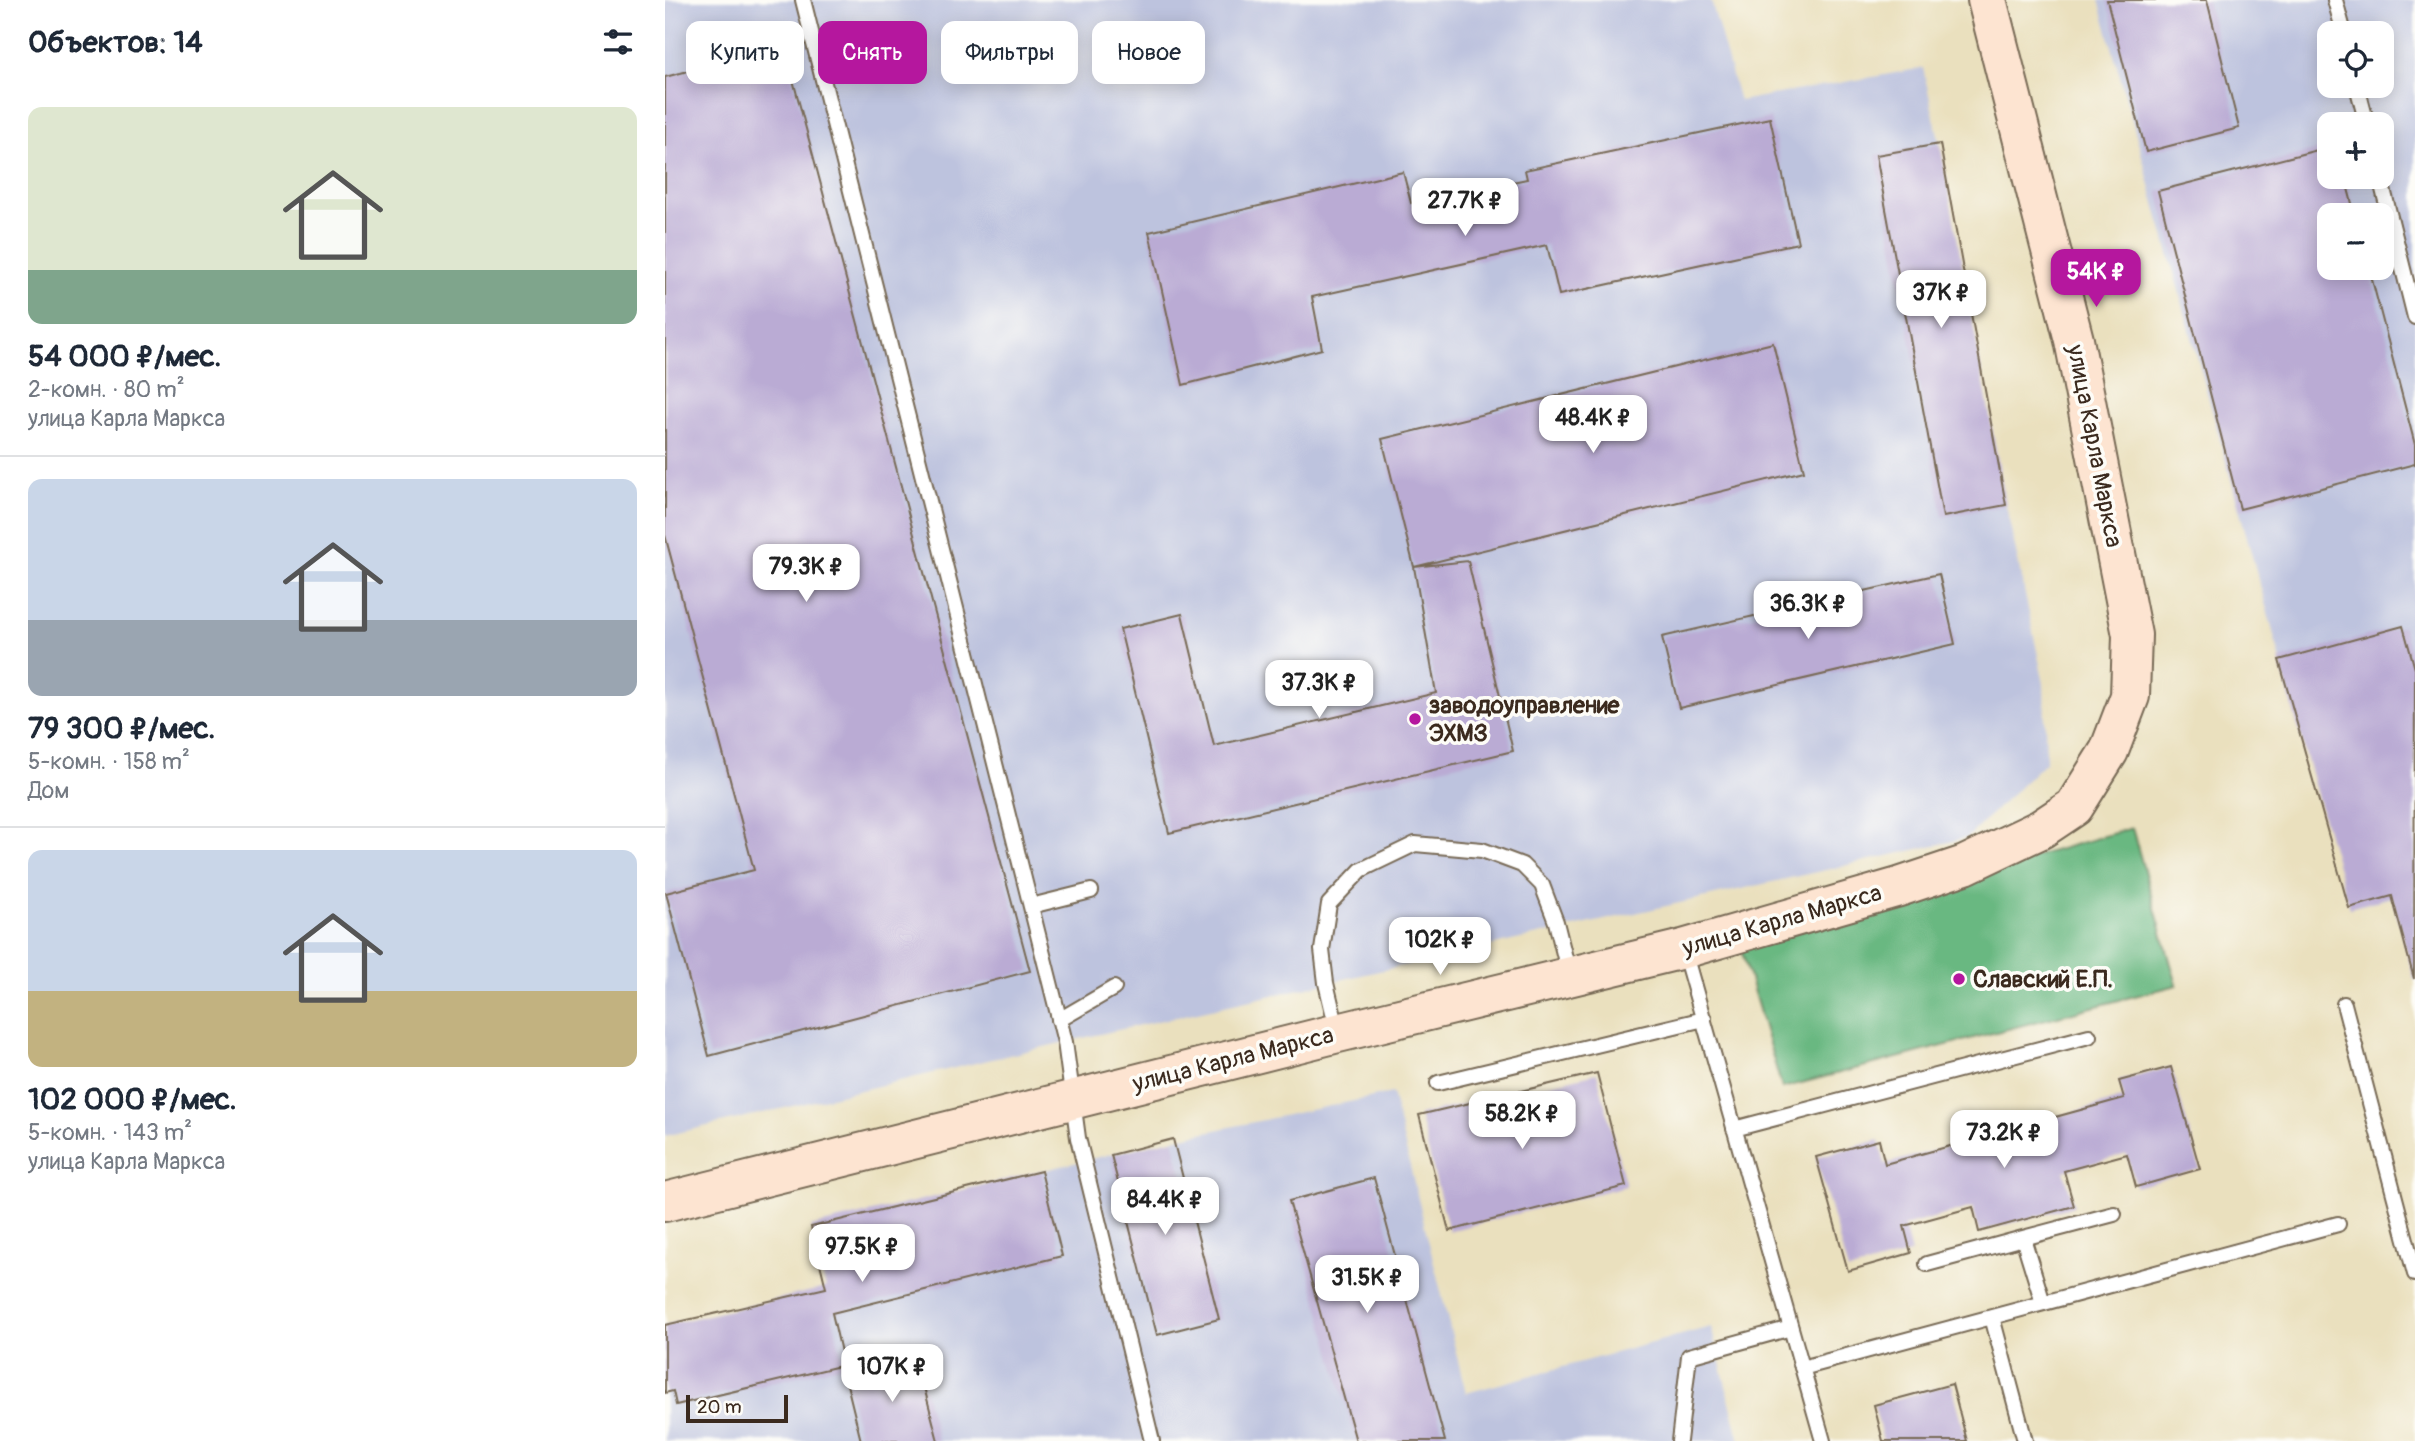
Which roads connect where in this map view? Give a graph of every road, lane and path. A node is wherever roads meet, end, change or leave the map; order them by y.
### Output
1 (803, 0) edge
2 (1987, 0) edge
3 (2335, 0) edge
4 (2341, 21) edge
5 (2383, 189) edge
6 (2415, 317) edge
7 (1091, 891) dead end
8 (1031, 906) junction
9 (1683, 948) junction
10 (1569, 976) junction
11 (1114, 988) dead end
12 (2344, 1004) dead end
13 (1059, 1020) junction
14 (1704, 1020) junction
15 (1338, 1032) junction
16 (2089, 1036) dead end
17 (1438, 1083) dead end
18 (1073, 1100) junction
19 (1734, 1129) junction
20 (665, 1202) edge
21 (2115, 1214) dead end
22 (2338, 1224) dead end
23 (2023, 1238) junction
24 (1927, 1264) dead end
25 (2415, 1274) edge
26 (2043, 1303) junction
27 (1992, 1317) junction
28 (1791, 1328) junction
29 (1802, 1368) junction
30 (1152, 1441) edge
31 (1679, 1441) edge
32 (1823, 1441) edge
33 (2025, 1441) edge

1 - 8 lane
2 - 9 street, улица Карла Маркса
3 - 4 lane
5 - 6 lane
7 - 8 lane
8 - 13 lane
9 - 10 street, улица Карла Маркса
9 - 14 lane
10 - 15 street, улица Карла Маркса
10 - 15 lane
11 - 13 lane
12 - 25 lane
13 - 18 lane
14 - 17 lane
14 - 19 lane
15 - 18 street, улица Карла Маркса
16 - 19 lane
18 - 20 street, улица Карла Маркса
18 - 30 lane
19 - 28 lane
21 - 23 lane
22 - 26 lane
23 - 24 lane
23 - 26 lane
26 - 27 lane
27 - 29 lane
27 - 33 lane
28 - 29 lane
28 - 31 lane
29 - 32 lane

